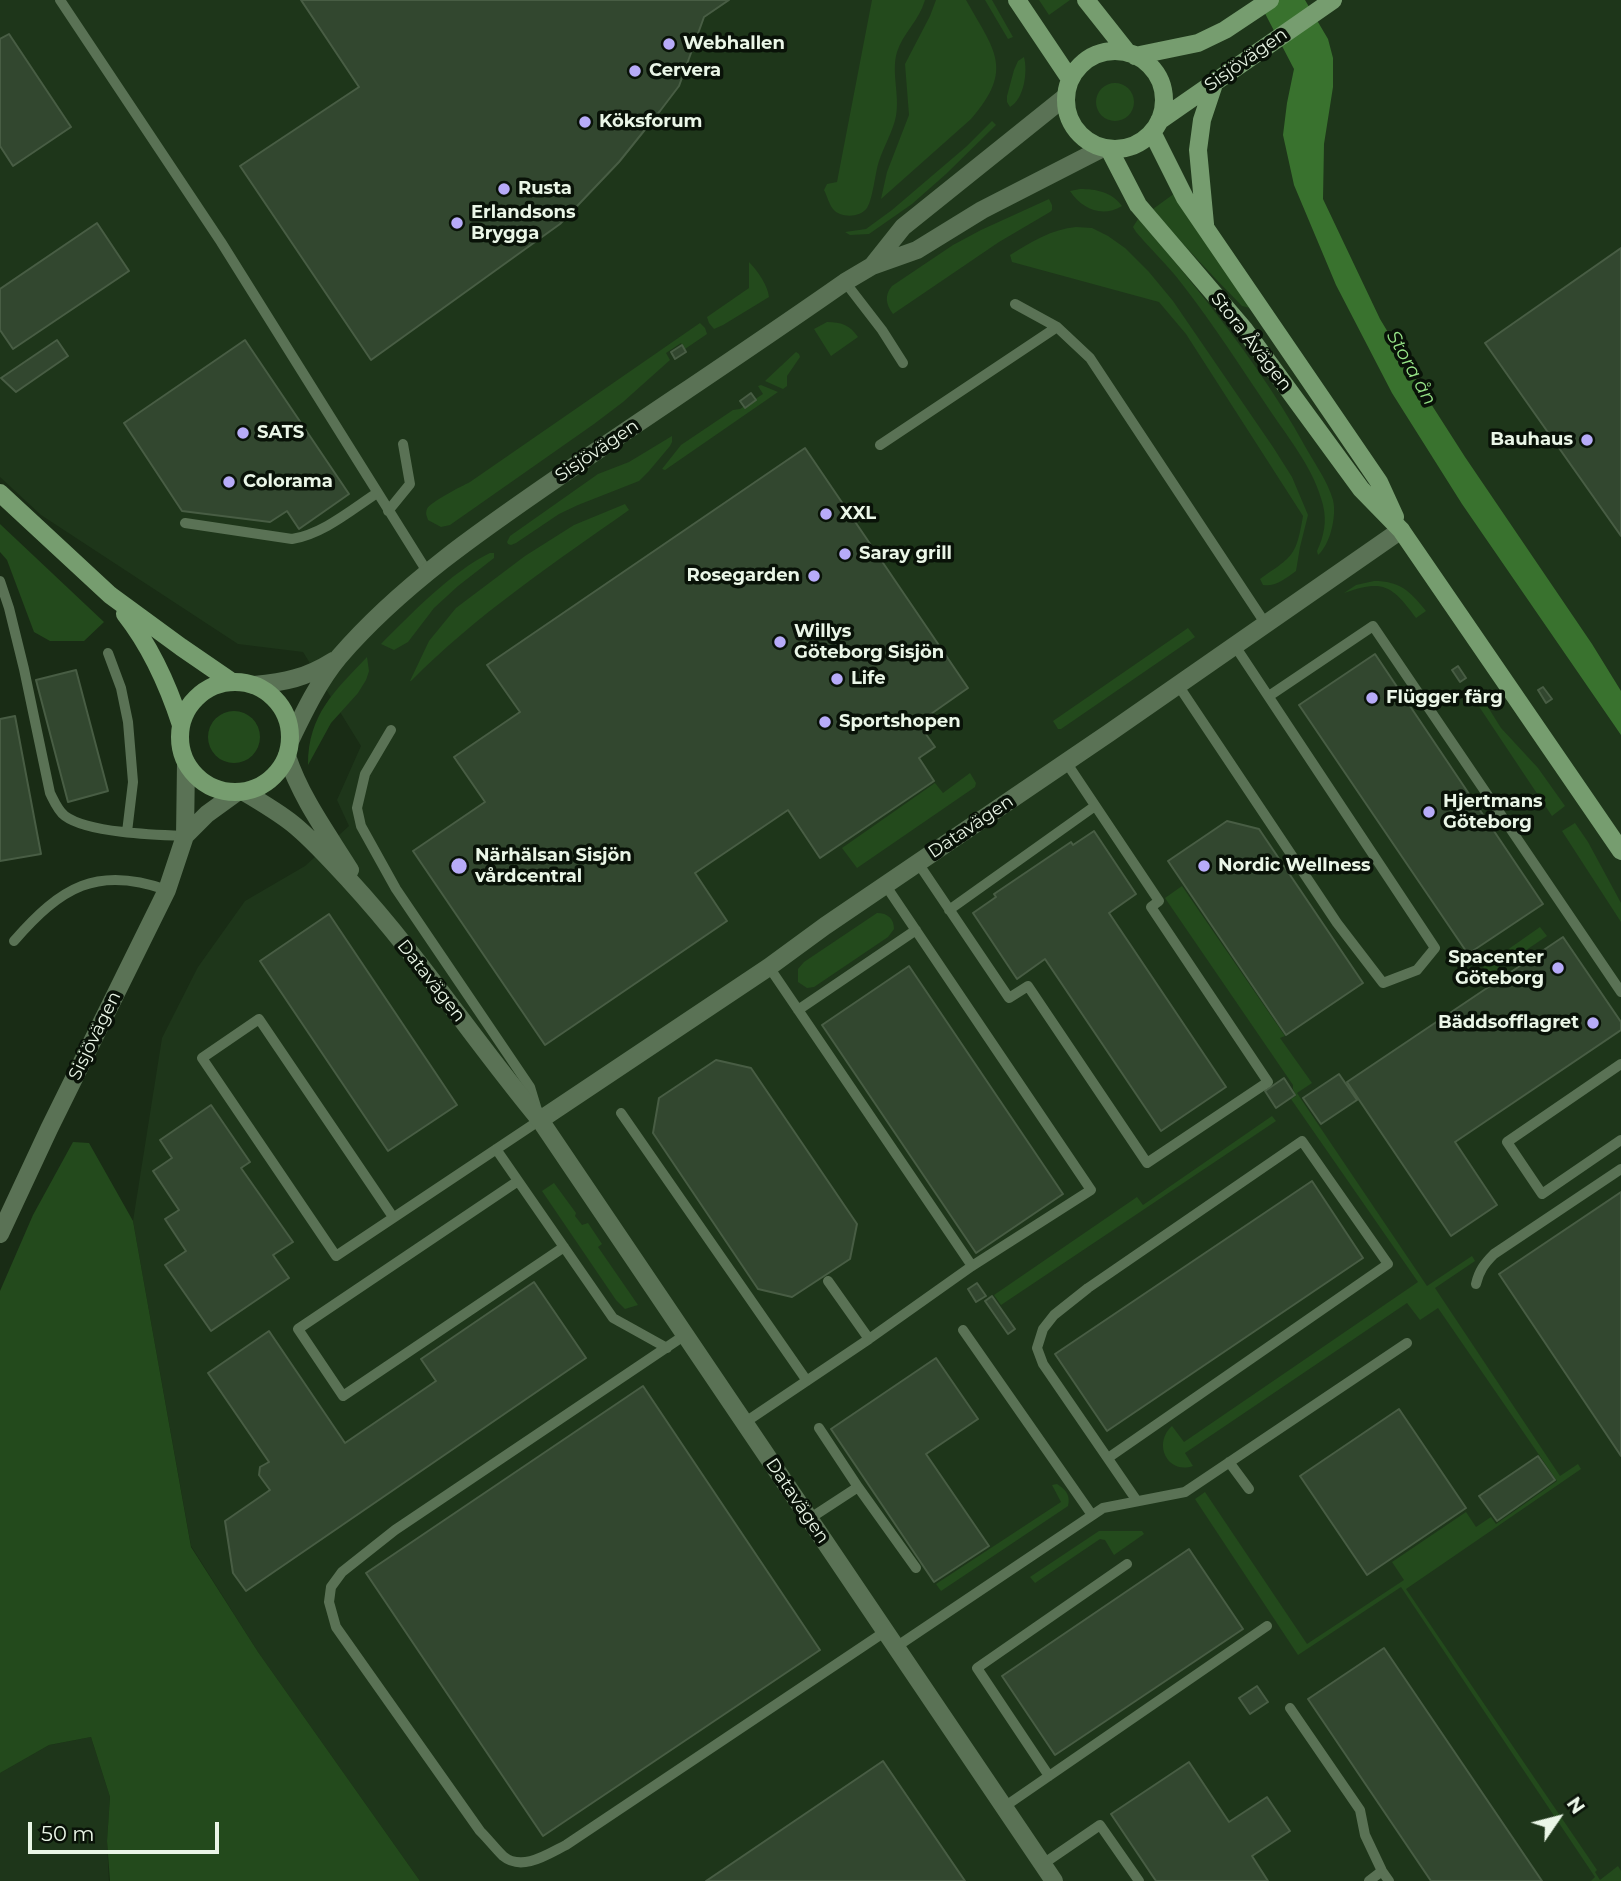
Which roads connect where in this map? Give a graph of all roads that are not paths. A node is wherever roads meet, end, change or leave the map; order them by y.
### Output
1 (60, 0) edge
2 (1017, 0) edge
3 (1086, 0) edge
4 (1329, 3) edge
5 (1264, 4) edge
6 (1132, 54) junction
7 (1070, 79) junction
8 (1214, 83) junction
9 (1066, 97) junction
10 (1156, 127) junction
11 (1106, 148) junction
12 (1205, 227) junction
13 (872, 267) junction
14 (845, 282) junction
15 (1016, 304) dead end
16 (1057, 327) junction
17 (904, 363) dead end
18 (403, 444) dead end
19 (880, 445) dead end
20 (0, 493) edge
21 (377, 493) junction
22 (388, 511) junction
23 (185, 523) dead end
24 (1401, 530) junction
25 (428, 573) junction
26 (0, 581) edge
27 (110, 594) junction
28 (1265, 623) junction
29 (1235, 646) junction
30 (108, 653) dead end
31 (339, 658) junction
32 (232, 682) junction
33 (254, 685) junction
34 (1178, 685) junction
35 (1269, 696) junction
36 (181, 725) junction
37 (391, 730) dead end
38 (289, 747) junction
39 (1066, 762) junction
40 (186, 763) junction
41 (240, 792) junction
42 (1096, 806) junction
43 (127, 832) junction
44 (185, 836) junction
45 (1621, 851) edge
46 (918, 863) junction
47 (886, 886) junction
48 (167, 890) junction
49 (374, 908) junction
50 (949, 910) junction
51 (916, 930) junction
52 (14, 941) dead end
53 (769, 967) junction
54 (1621, 992) edge
55 (798, 1010) junction
56 (1621, 1064) edge
57 (621, 1113) dead end
58 (540, 1120) junction
59 (1621, 1140) edge
60 (496, 1149) junction
61 (1621, 1169) edge
62 (518, 1181) junction
63 (393, 1217) junction
64 (0, 1234) edge
65 (564, 1247) junction
66 (972, 1266) junction
67 (828, 1281) dead end
68 (1476, 1284) dead end
69 (962, 1330) dead end
70 (685, 1335) junction
71 (869, 1339) junction
72 (1407, 1343) dead end
73 (667, 1348) junction
74 (807, 1381) junction
75 (744, 1423) junction
76 (820, 1428) dead end
77 (1108, 1458) junction
78 (1229, 1462) junction
79 (858, 1487) junction
80 (1249, 1489) dead end
81 (1137, 1501) junction
82 (1092, 1515) junction
83 (809, 1519) junction
84 (1127, 1564) dead end
85 (916, 1568) dead end
86 (1267, 1626) dead end
87 (886, 1632) junction
88 (896, 1647) junction
89 (1290, 1708) dead end
90 (1049, 1776) junction
91 (1004, 1807) junction
92 (1042, 1864) junction
93 (1385, 1876) edge
94 (1054, 1881) edge
95 (1139, 1881) edge
96 (1368, 1881) edge

1 - 21 lane
2 - 7 street
3 - 6 street, Stora Åvägen
4 - 8 street, Sisjövägen
5 - 6 street, Sisjövägen
6 - 7 street
6 - 10 street, Stora Åvägen
7 - 9 street, Stora Åvägen
8 - 10 street, Sisjövägen
8 - 12 street, Stora Åvägen
9 - 11 street, Stora Åvägen
9 - 13 street, Sisjövägen
10 - 11 street
10 - 12 street, Stora Åvägen
11 - 13 street, Sisjövägen
11 - 24 street, Stora Åvägen
12 - 24 street, Stora Åvägen
13 - 14 street, Sisjövägen
14 - 17 lane
14 - 25 street, Sisjövägen
15 - 16 lane
16 - 19 lane
16 - 28 lane
18 - 22 lane
20 - 27 street
21 - 22 lane
21 - 23 lane
22 - 25 lane
24 - 28 street, Datavägen
24 - 45 street, Stora Åvägen
25 - 31 street, Sisjövägen
26 - 43 lane
27 - 32 street
27 - 36 street, Sisjövägen
28 - 29 street, Datavägen
29 - 34 street, Datavägen
29 - 35 lane
30 - 43 lane
31 - 33 street, Sisjövägen
31 - 38 street, Sisjövägen
32 - 33 street, Sisjövägen
32 - 36 street
33 - 38 street
34 - 35 lane
34 - 39 street, Datavägen
35 - 54 lane
36 - 40 street, Sisjövägen
37 - 58 lane
38 - 41 street, Sisjövägen
38 - 49 street, Datavägen
39 - 42 lane
39 - 46 street, Datavägen
40 - 41 street
40 - 44 street, Sisjövägen
41 - 44 street, Sisjövägen
41 - 49 street, Datavägen
42 - 50 lane
42 - 50 lane
43 - 44 lane
44 - 48 street, Sisjövägen
46 - 47 street, Datavägen
46 - 50 lane
47 - 51 lane
47 - 53 street, Datavägen
48 - 52 lane
48 - 64 street, Sisjövägen
49 - 58 street, Datavägen
51 - 55 lane
51 - 66 lane
53 - 55 lane
53 - 58 street, Datavägen
55 - 66 lane
56 - 59 lane
57 - 74 lane
58 - 60 lane
58 - 70 street, Datavägen
60 - 62 lane
60 - 63 lane
61 - 68 lane
62 - 65 lane
62 - 65 lane
63 - 63 lane
65 - 73 lane
66 - 71 lane
67 - 71 lane
69 - 82 lane
70 - 73 lane
70 - 75 street, Datavägen
71 - 74 lane
72 - 78 lane
73 - 87 lane
74 - 75 lane
75 - 83 street, Datavägen
76 - 79 lane
77 - 77 lane
77 - 81 lane
78 - 80 lane
78 - 81 lane
79 - 83 lane
79 - 85 lane
81 - 82 lane
82 - 88 lane
83 - 87 street, Datavägen
84 - 90 lane
86 - 90 lane
87 - 88 street, Datavägen
88 - 91 street, Datavägen
89 - 93 lane
90 - 91 lane
91 - 92 street, Datavägen
92 - 94 street, Datavägen
92 - 95 lane
93 - 96 lane

